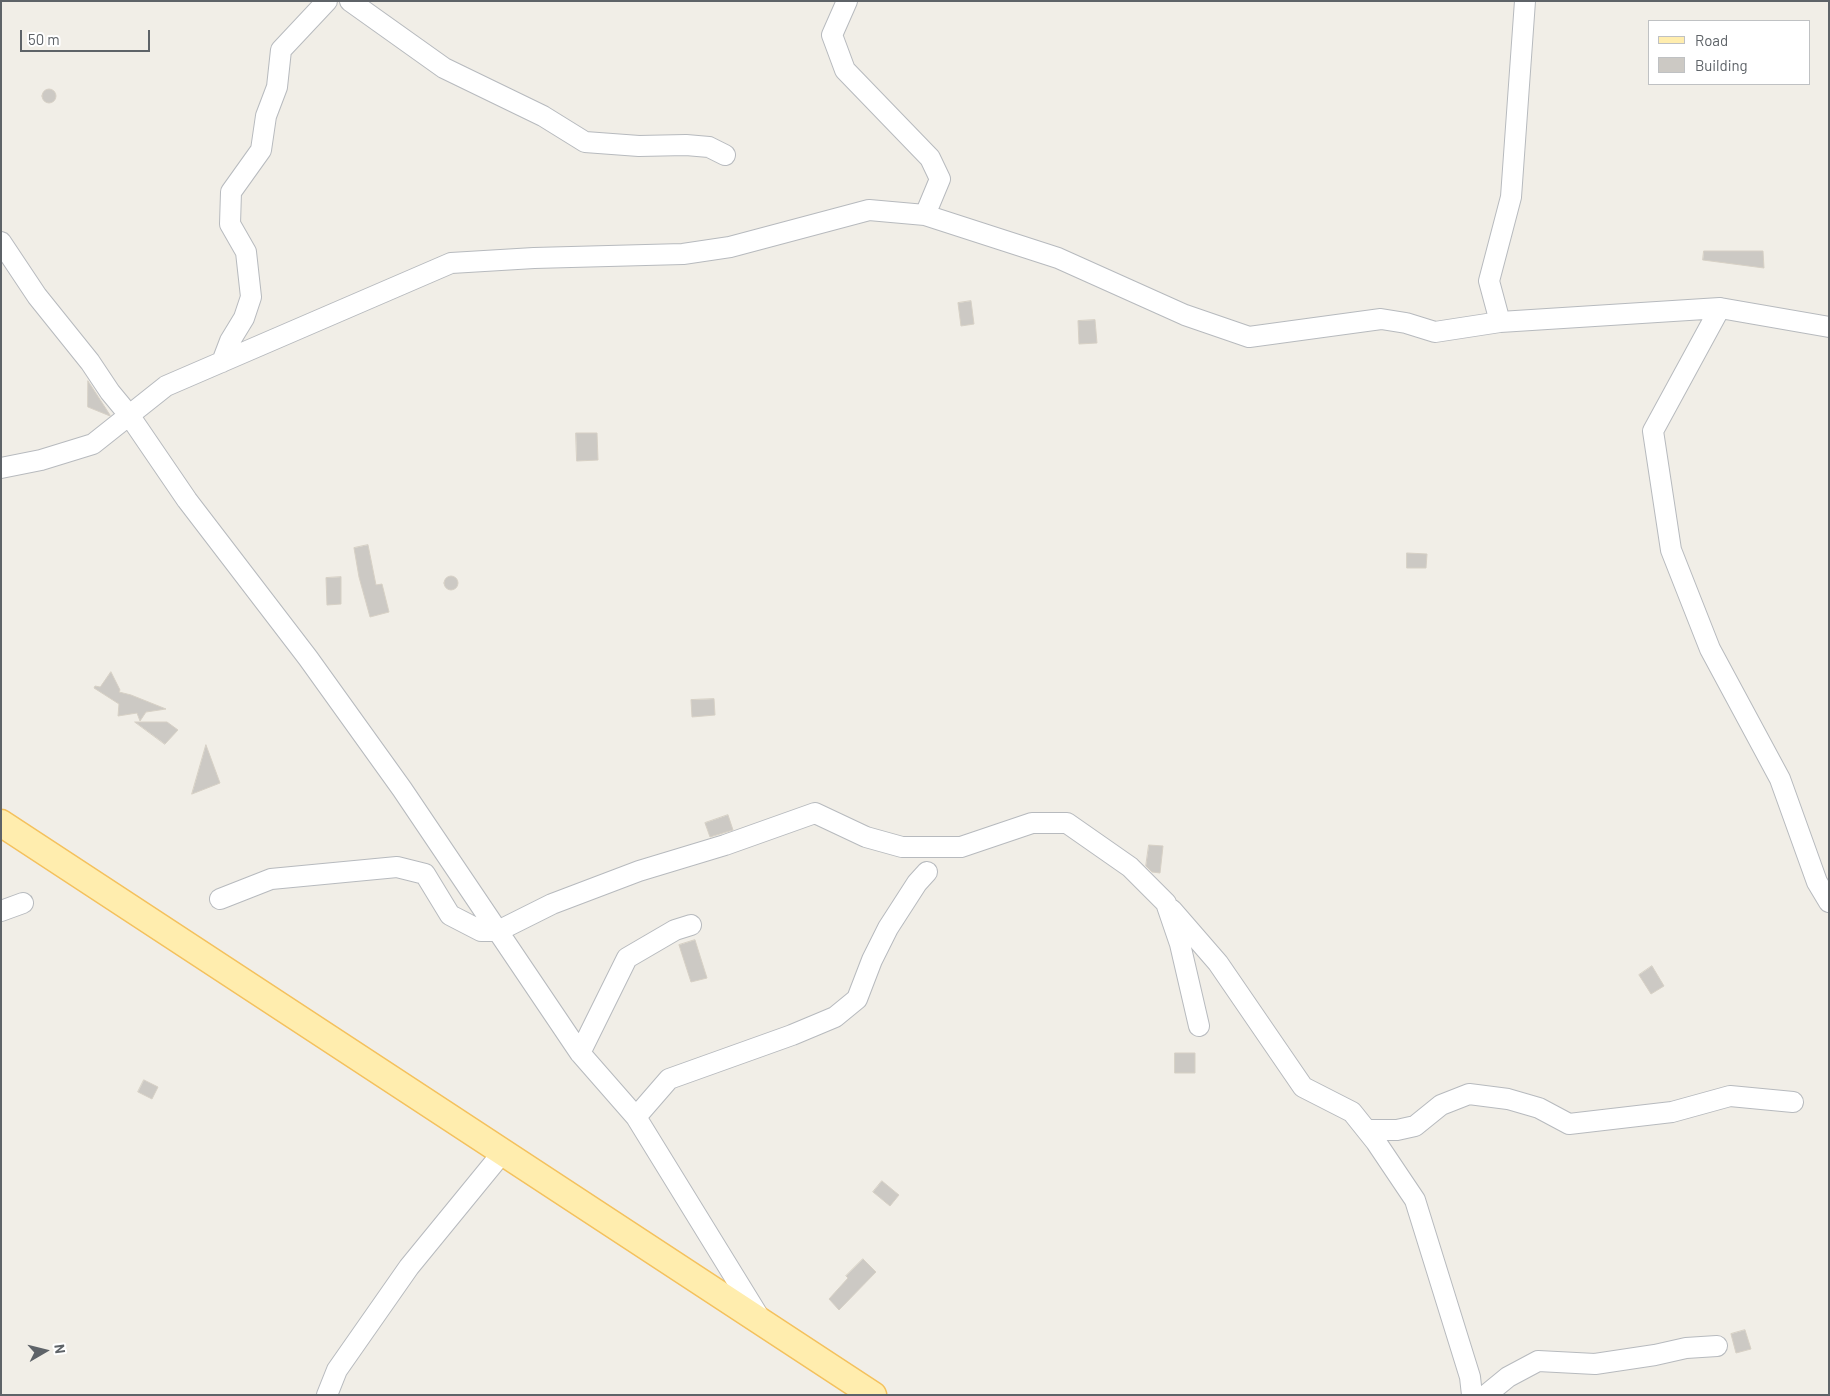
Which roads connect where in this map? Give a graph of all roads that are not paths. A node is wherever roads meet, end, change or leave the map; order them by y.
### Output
1 (327, 1) edge
2 (350, 1) edge
3 (847, 1) edge
4 (1525, 1) edge
5 (725, 156) dead end
6 (925, 215) junction
7 (1, 242) edge
8 (1720, 308) junction
9 (1500, 322) junction
10 (1829, 327) edge
11 (222, 362) junction
12 (129, 415) junction
13 (1, 468) edge
14 (1, 823) edge
15 (927, 872) dead end
16 (220, 899) dead end
17 (1829, 902) edge
18 (1166, 903) junction
19 (23, 904) dead end
20 (1, 911) edge
21 (691, 925) dead end
22 (498, 932) junction
23 (1199, 1026) dead end
24 (580, 1054) junction
25 (1793, 1102) dead end
26 (636, 1117) junction
27 (1367, 1130) junction
28 (503, 1152) junction
29 (762, 1322) junction
30 (1717, 1346) dead end
31 (863, 1392) edge
32 (327, 1395) edge
33 (1472, 1395) edge
34 (1486, 1395) edge

1 - 11 street
2 - 5 street
3 - 6 street
4 - 9 street
6 - 9 street
6 - 11 street
7 - 12 street
8 - 9 street
8 - 10 street
8 - 17 street
11 - 12 street
12 - 13 street
12 - 22 street
14 - 28 main road
15 - 26 street
16 - 22 street
18 - 22 street
18 - 23 street
18 - 27 street
19 - 20 street
21 - 24 street
22 - 24 street
24 - 26 street
25 - 27 street
26 - 29 street
27 - 33 street
28 - 29 main road
28 - 32 street
29 - 31 main road
30 - 34 street

